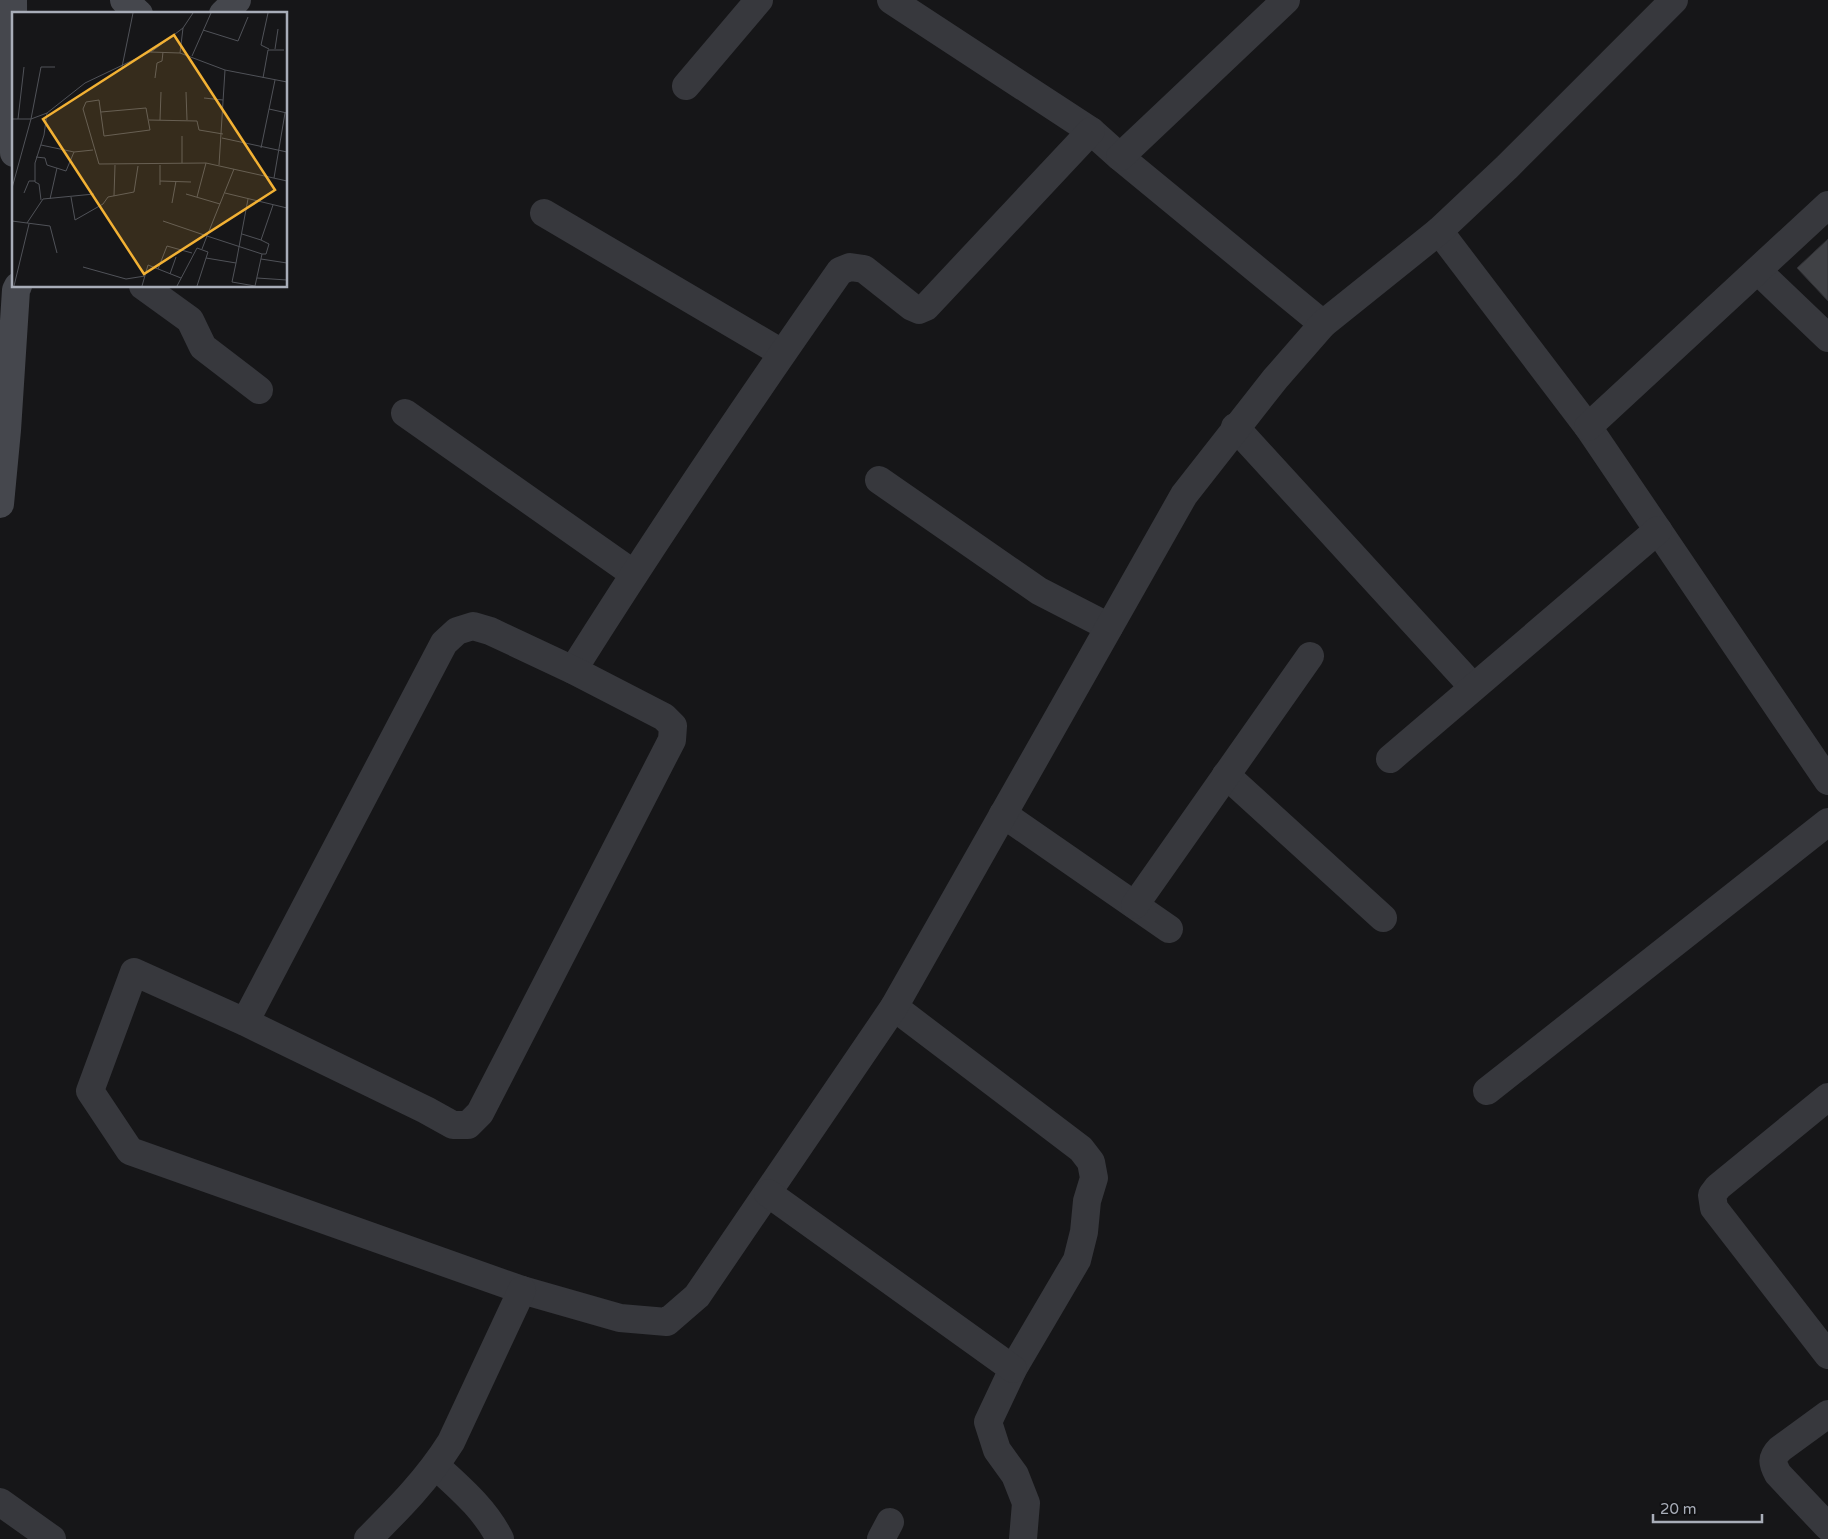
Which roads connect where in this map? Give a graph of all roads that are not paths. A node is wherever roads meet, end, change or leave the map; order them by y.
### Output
1 (124, 0) edge
2 (237, 0) edge
3 (759, 0) edge
4 (891, 0) edge
5 (1286, 0) edge
6 (1674, 0) edge
7 (137, 12) edge
8 (225, 12) edge
9 (686, 86) dead end
10 (1091, 131) junction
11 (1120, 157) junction
12 (1828, 205) edge
13 (544, 213) dead end
14 (1439, 231) junction
15 (1758, 271) junction
16 (17, 288) edge
17 (146, 288) edge
18 (1324, 324) junction
19 (1828, 338) edge
20 (782, 353) junction
21 (259, 390) dead end
22 (405, 413) dead end
23 (1235, 427) junction
24 (1588, 427) junction
25 (878, 480) dead end
26 (0, 504) edge
27 (1658, 530) junction
28 (634, 574) junction
29 (1109, 627) junction
30 (1310, 656) dead end
31 (573, 670) junction
32 (1473, 687) junction
33 (1390, 759) dead end
34 (1226, 775) junction
35 (1828, 781) edge
36 (1003, 814) junction
37 (1828, 822) edge
38 (1135, 905) junction
39 (1383, 918) dead end
40 (1169, 929) dead end
41 (894, 1007) junction
42 (245, 1022) junction
43 (1487, 1091) dead end
44 (1828, 1097) edge
45 (768, 1193) junction
46 (522, 1290) junction
47 (1828, 1355) edge
48 (1013, 1369) junction
49 (1828, 1414) edge
50 (436, 1466) junction
51 (0, 1502) edge
52 (1828, 1527) edge
53 (52, 1539) edge
54 (368, 1539) edge
55 (500, 1539) edge
56 (1023, 1539) edge

1 - 7 street
2 - 8 street
3 - 9 street
4 - 10 street
5 - 11 street
6 - 14 street
10 - 11 street
10 - 20 street
11 - 18 street
12 - 15 street
13 - 20 street
14 - 18 street
14 - 24 street
15 - 19 street
15 - 24 street
16 - 26 street
17 - 21 street
18 - 23 street
20 - 28 street
22 - 28 street
23 - 29 street
23 - 32 street
24 - 27 street
25 - 29 street
27 - 32 street
27 - 35 street
28 - 31 street
29 - 36 street
30 - 34 street
31 - 42 street
31 - 42 street
32 - 33 street
34 - 38 street
34 - 39 street
36 - 38 street
36 - 41 street
37 - 43 street
38 - 40 street
41 - 45 street
41 - 48 street
42 - 46 street
44 - 47 street
45 - 46 street
45 - 48 street
46 - 50 street
48 - 56 street
49 - 52 street
50 - 54 street
50 - 55 street
51 - 53 street

